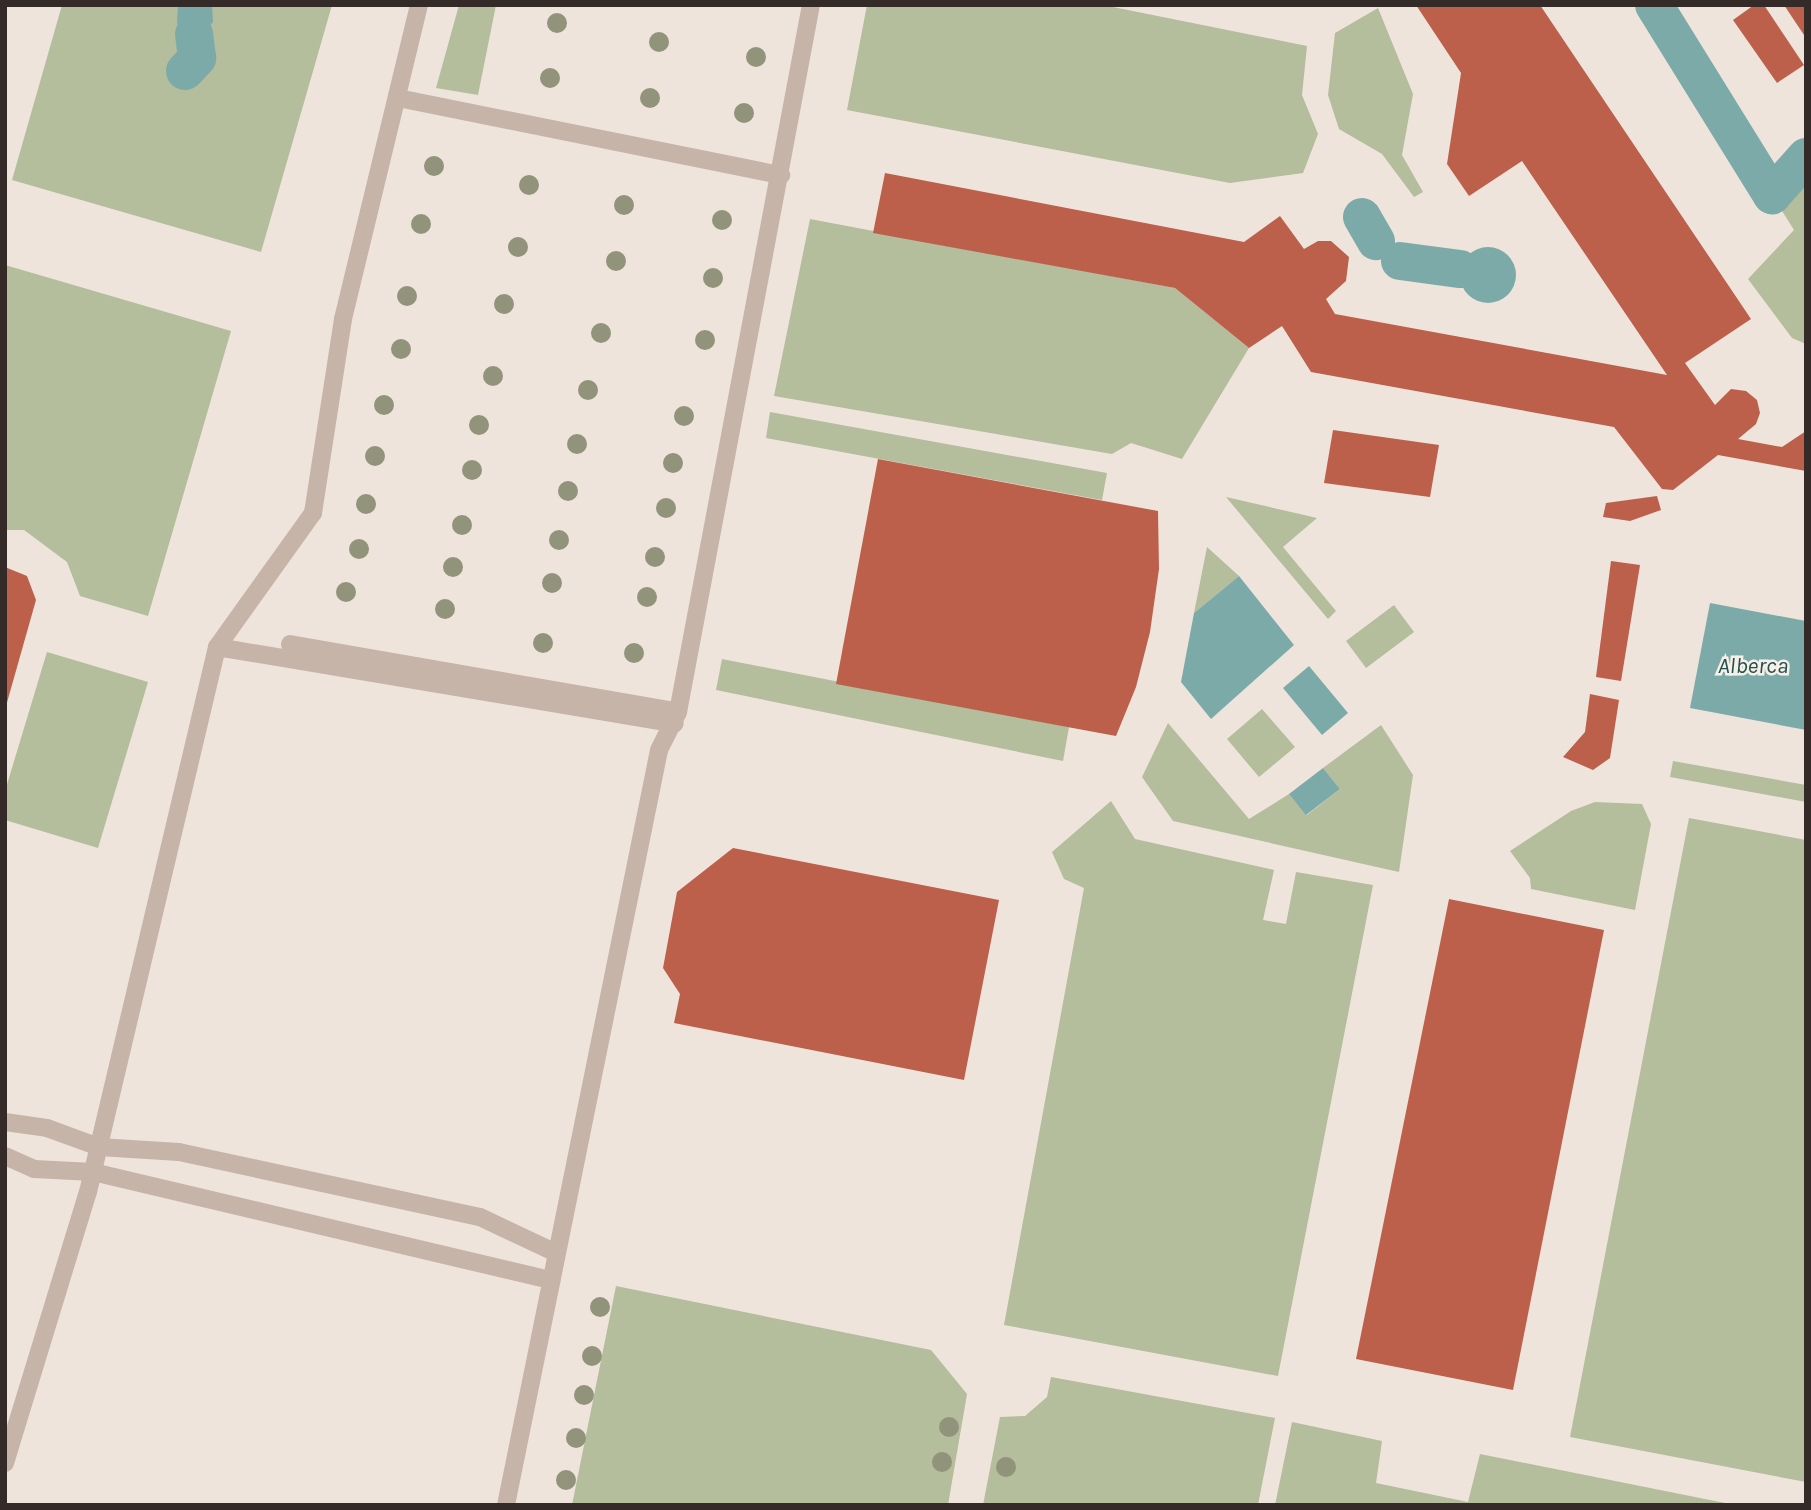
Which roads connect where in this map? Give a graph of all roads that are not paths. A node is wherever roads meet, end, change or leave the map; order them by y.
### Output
1 (419, 5) edge
2 (811, 5) edge
3 (398, 98) junction
4 (781, 175) junction
5 (290, 644) dead end
6 (217, 647) junction
7 (677, 718) junction
8 (5, 1122) edge
9 (99, 1147) junction
10 (5, 1156) edge
11 (93, 1172) junction
12 (556, 1253) junction
13 (551, 1280) junction
14 (5, 1463) edge
15 (506, 1505) edge

1 - 3 lane
2 - 4 lane
3 - 4 lane
3 - 6 lane
4 - 7 lane
5 - 7 lane
6 - 7 lane
6 - 9 lane
7 - 12 lane
8 - 9 lane
9 - 11 lane
9 - 12 lane
10 - 11 lane
11 - 13 lane
11 - 14 lane
12 - 13 lane
13 - 15 lane

